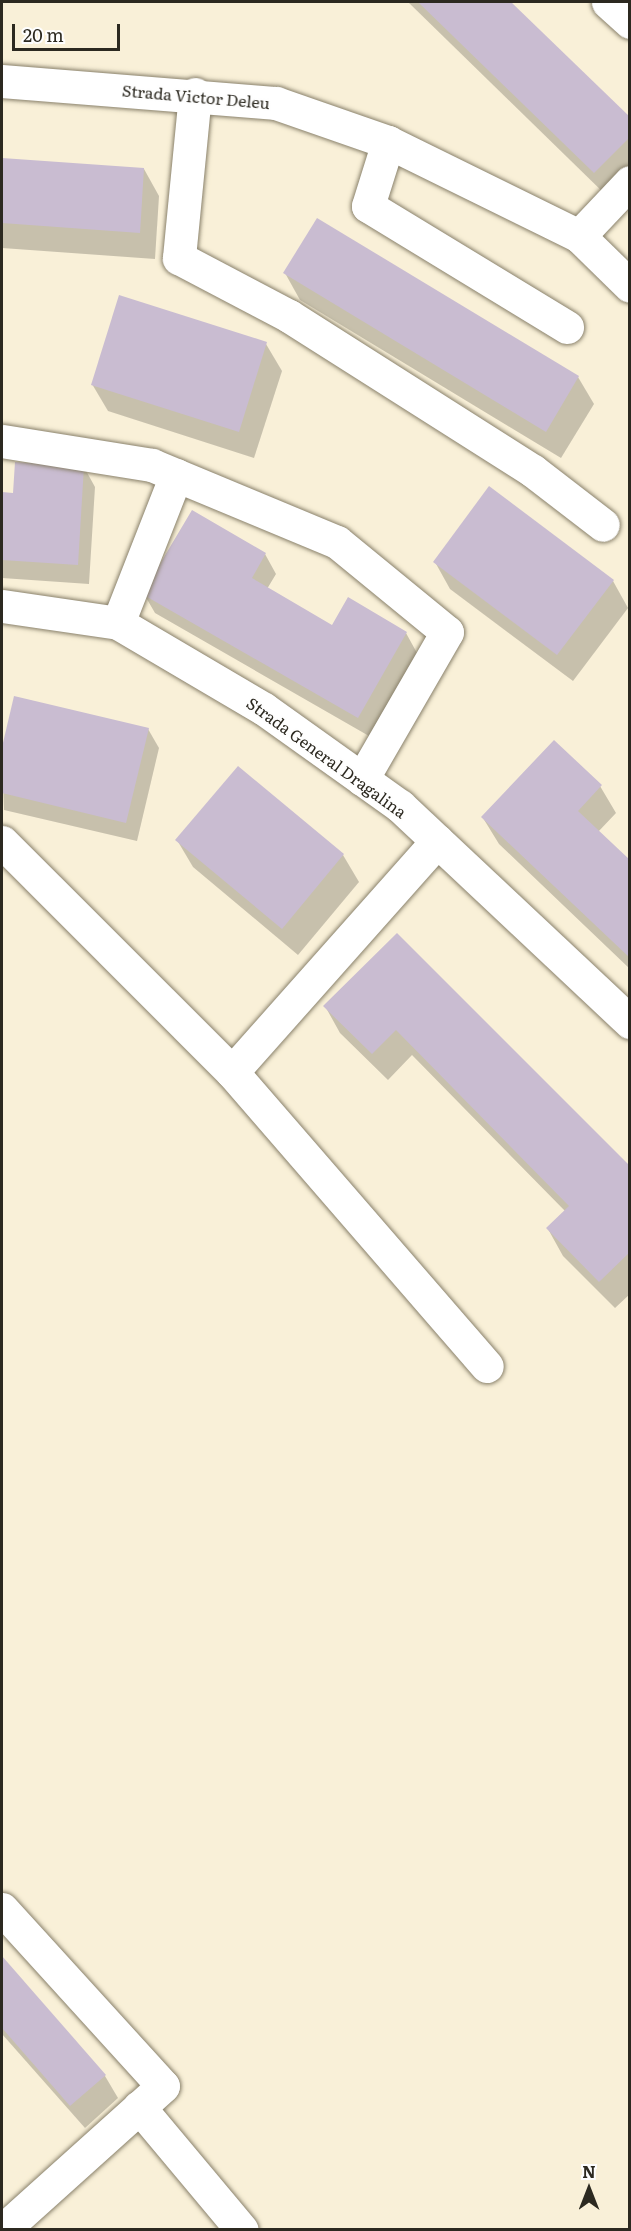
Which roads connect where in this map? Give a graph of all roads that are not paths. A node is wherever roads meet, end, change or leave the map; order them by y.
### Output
1 (608, 2) edge
2 (630, 22) edge
3 (7, 76) edge
4 (195, 94) junction
5 (388, 142) junction
6 (630, 182) edge
7 (579, 236) junction
8 (630, 286) edge
9 (567, 327) dead end
10 (2, 441) edge
11 (176, 475) junction
12 (603, 525) dead end
13 (2, 606) edge
14 (118, 623) junction
15 (362, 779) junction
16 (2, 842) edge
17 (437, 842) junction
18 (630, 1022) edge
19 (232, 1072) junction
20 (487, 1366) dead end
21 (2, 1909) edge
22 (139, 2107) junction
23 (3, 2229) edge
24 (242, 2229) edge

1 - 2 street
3 - 4 street, Strada Victor Deleu
4 - 5 street, Strada Victor Deleu
4 - 12 street
5 - 7 street, Strada Victor Deleu
5 - 9 street
6 - 7 street
7 - 8 street, Strada Victor Deleu
10 - 11 street
11 - 14 street
11 - 15 street
13 - 14 street, Strada General Dragalina
14 - 15 street, Strada General Dragalina
15 - 17 street, Strada General Dragalina
16 - 19 street
17 - 18 street, Strada General Dragalina
17 - 19 street
19 - 20 street
21 - 22 street
22 - 23 street
22 - 24 street

